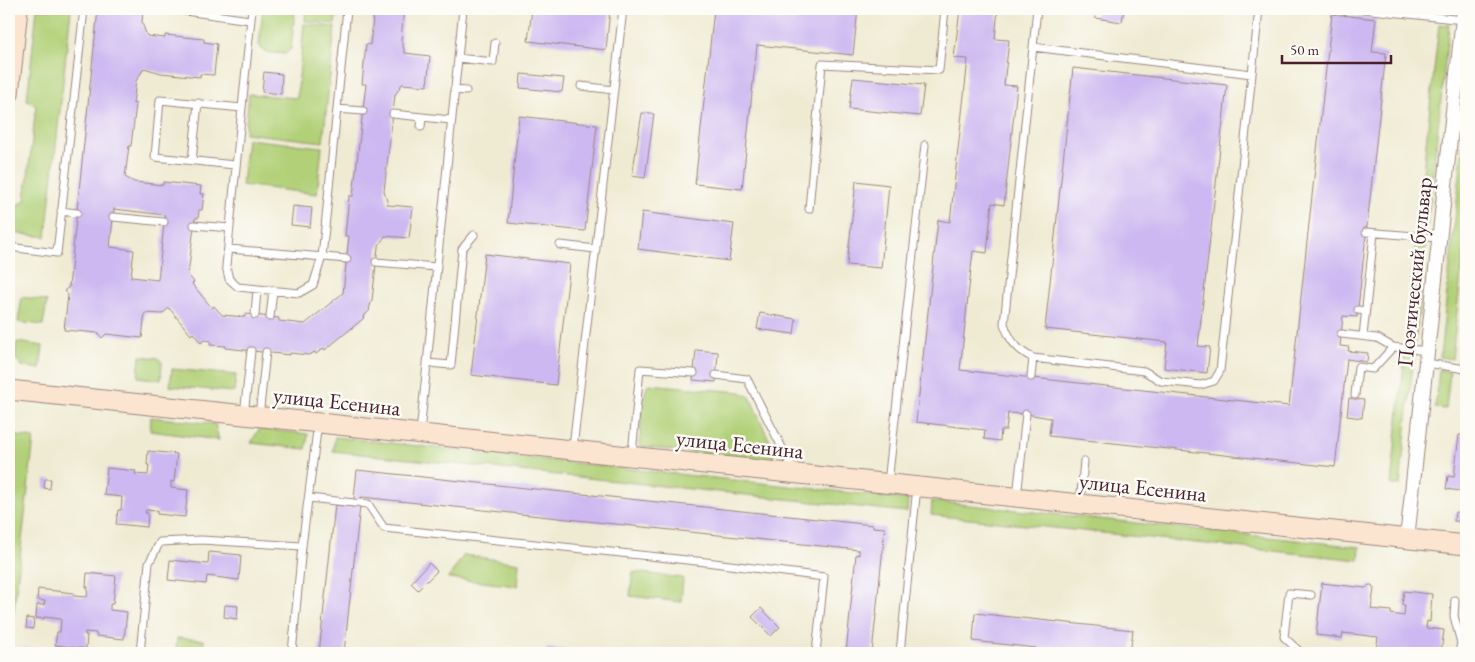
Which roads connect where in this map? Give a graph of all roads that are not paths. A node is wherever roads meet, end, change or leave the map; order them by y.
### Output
1 (18, 9) edge
2 (84, 9) edge
3 (170, 9) edge
4 (252, 9) edge
5 (348, 9) edge
6 (463, 9) edge
7 (624, 9) edge
8 (945, 9) edge
9 (1037, 9) edge
10 (1259, 9) edge
11 (1363, 9) edge
12 (209, 12) edge
13 (250, 20) junction
14 (1464, 22) edge
15 (495, 43) dead end
16 (1033, 47) junction
17 (458, 58) junction
18 (1252, 74) junction
19 (581, 86) dead end
20 (454, 90) junction
21 (614, 90) junction
22 (466, 91) dead end
23 (9, 94) edge
24 (198, 103) junction
25 (242, 108) junction
26 (337, 109) junction
27 (363, 111) dead end
28 (393, 114) dead end
29 (422, 118) junction
30 (451, 120) junction
31 (421, 128) dead end
32 (925, 145) dead end
33 (192, 161) junction
34 (235, 165) junction
35 (809, 209) dead end
36 (61, 211) junction
37 (77, 213) dead end
38 (113, 216) dead end
39 (164, 222) dead end
40 (194, 225) dead end
41 (230, 228) junction
42 (474, 235) dead end
43 (1439, 238) junction
44 (560, 245) dead end
45 (9, 247) edge
46 (229, 249) junction
47 (596, 249) junction
48 (322, 257) junction
49 (347, 259) dead end
50 (376, 262) dead end
51 (436, 267) junction
52 (257, 289) junction
53 (273, 290) junction
54 (254, 315) dead end
55 (270, 317) dead end
56 (1341, 334) dead end
57 (1362, 336) junction
58 (1392, 347) junction
59 (251, 351) dead end
60 (266, 352) dead end
61 (1427, 357) junction
62 (1033, 358) junction
63 (427, 363) junction
64 (1466, 369) edge
65 (694, 373) dead end
66 (716, 376) dead end
67 (1030, 377) dead end
68 (9, 390) edge
69 (1355, 394) dead end
70 (1026, 414) dead end
71 (252, 416) junction
72 (318, 423) junction
73 (420, 434) junction
74 (573, 450) junction
75 (632, 456) junction
76 (1084, 461) dead end
77 (795, 474) junction
78 (888, 484) junction
79 (917, 487) junction
80 (1017, 497) junction
81 (309, 498) junction
82 (1080, 504) junction
83 (1407, 539) junction
84 (1466, 545) edge
85 (302, 546) junction
86 (1311, 595) dead end
87 (1456, 600) dead end
88 (1464, 644) edge
89 (140, 653) edge
90 (292, 653) edge
91 (816, 653) edge
92 (900, 653) edge
93 (1300, 653) edge
94 (1459, 653) edge

1 - 23 street
2 - 36 lane
3 - 12 lane
4 - 13 lane
5 - 26 lane
6 - 17 lane
7 - 21 lane
8 - 35 lane
9 - 16 lane
10 - 18 lane
11 - 14 lane
12 - 13 lane
13 - 25 lane
14 - 43 street, Поэтический бульвар
15 - 17 lane
16 - 18 lane
16 - 62 lane
17 - 20 lane
18 - 62 lane
19 - 21 lane
20 - 22 lane
20 - 30 lane
21 - 47 lane
24 - 25 lane
24 - 33 lane
24 - 33 lane
25 - 34 lane
26 - 27 lane
26 - 48 lane
28 - 29 lane
29 - 30 lane
29 - 31 lane
30 - 51 lane
32 - 78 lane
33 - 34 lane
34 - 41 lane
36 - 37 lane
36 - 45 lane
38 - 39 lane
40 - 41 lane
41 - 46 lane
42 - 63 lane
43 - 57 lane
43 - 61 street, Поэтический бульвар
44 - 47 lane
46 - 48 lane
46 - 52 lane
47 - 74 lane
48 - 49 lane
48 - 53 lane
50 - 51 lane
51 - 63 lane
52 - 53 lane
52 - 54 lane
53 - 55 lane
56 - 57 lane
57 - 58 lane
58 - 61 lane
58 - 69 lane
59 - 71 lane
60 - 71 lane
61 - 64 lane
61 - 83 street, Поэтический бульвар
62 - 67 lane
63 - 73 lane
65 - 75 lane
66 - 77 lane
68 - 71 street, улица Есенина
70 - 80 lane
71 - 72 street, улица Есенина
72 - 73 street, улица Есенина
72 - 81 lane
73 - 74 street, улица Есенина
74 - 75 street, улица Есенина
75 - 77 street, улица Есенина
76 - 82 lane
77 - 78 street, улица Есенина
78 - 79 street, улица Есенина
79 - 80 street, улица Есенина
79 - 92 lane
80 - 82 street, улица Есенина
81 - 85 lane
81 - 91 lane
82 - 83 street, улица Есенина
83 - 84 street, улица Есенина
85 - 89 lane
85 - 90 lane
86 - 93 lane
87 - 88 lane
88 - 94 lane

